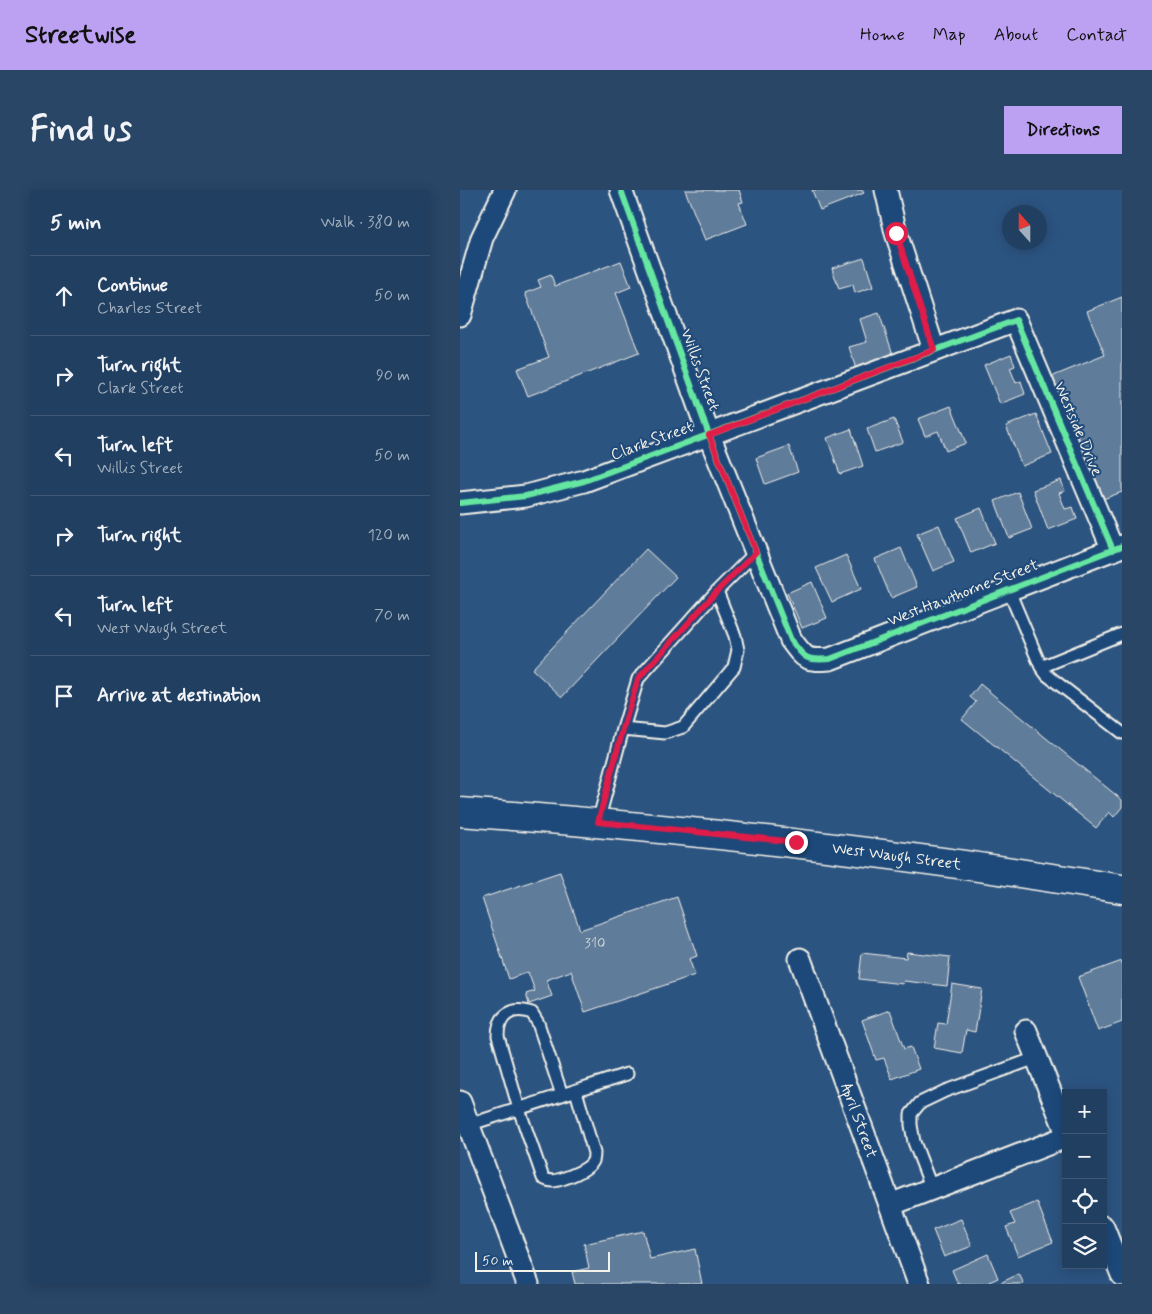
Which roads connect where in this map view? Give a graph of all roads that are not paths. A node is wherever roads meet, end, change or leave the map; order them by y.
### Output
1 (505, 190) edge
2 (621, 190) edge
3 (886, 190) edge
4 (460, 315) edge
5 (1016, 320) joint
6 (934, 350) junction
7 (709, 435) junction
8 (460, 503) edge
9 (1118, 548) edge
10 (756, 552) junction
11 (717, 591) junction
12 (1009, 591) junction
13 (1122, 634) edge
14 (813, 660) joint
15 (1041, 667) junction
16 (623, 729) junction
17 (1122, 733) edge
18 (460, 812) edge
19 (598, 822) junction
20 (1122, 889) edge
21 (800, 959) dead end
22 (1026, 1031) dead end
23 (1036, 1058) junction
24 (627, 1074) dead end
25 (576, 1091) junction
26 (562, 1095) junction
27 (460, 1102) edge
28 (519, 1109) junction
29 (1062, 1122) edge
30 (464, 1126) edge
31 (1062, 1139) edge
32 (932, 1189) junction
33 (890, 1205) junction
34 (1107, 1237) edge
35 (1122, 1276) edge
36 (528, 1284) edge
37 (919, 1284) edge

1 - 4 street
2 - 7 street, Willis Street
3 - 6 street
5 - 6 street, Clark Street
5 - 9 street, Westside Drive
6 - 7 street, Clark Street
7 - 8 street, Clark Street
7 - 10 street, Willis Street
9 - 12 street, West Hawthorne Street
10 - 11 lane
10 - 14 street, Willis Street
11 - 16 lane
11 - 16 lane
12 - 14 street, West Hawthorne Street
12 - 15 lane
13 - 15 lane
15 - 17 lane
16 - 19 lane
18 - 19 street, West Waugh Street
19 - 20 street, West Waugh Street
21 - 33 street, April Street
22 - 23 street
23 - 29 street
23 - 32 lane
24 - 25 lane
25 - 26 lane
25 - 28 lane
26 - 28 lane
26 - 28 lane
27 - 30 street
28 - 30 lane
30 - 36 street
31 - 32 street
32 - 33 street
33 - 37 street, April Street
34 - 35 street

